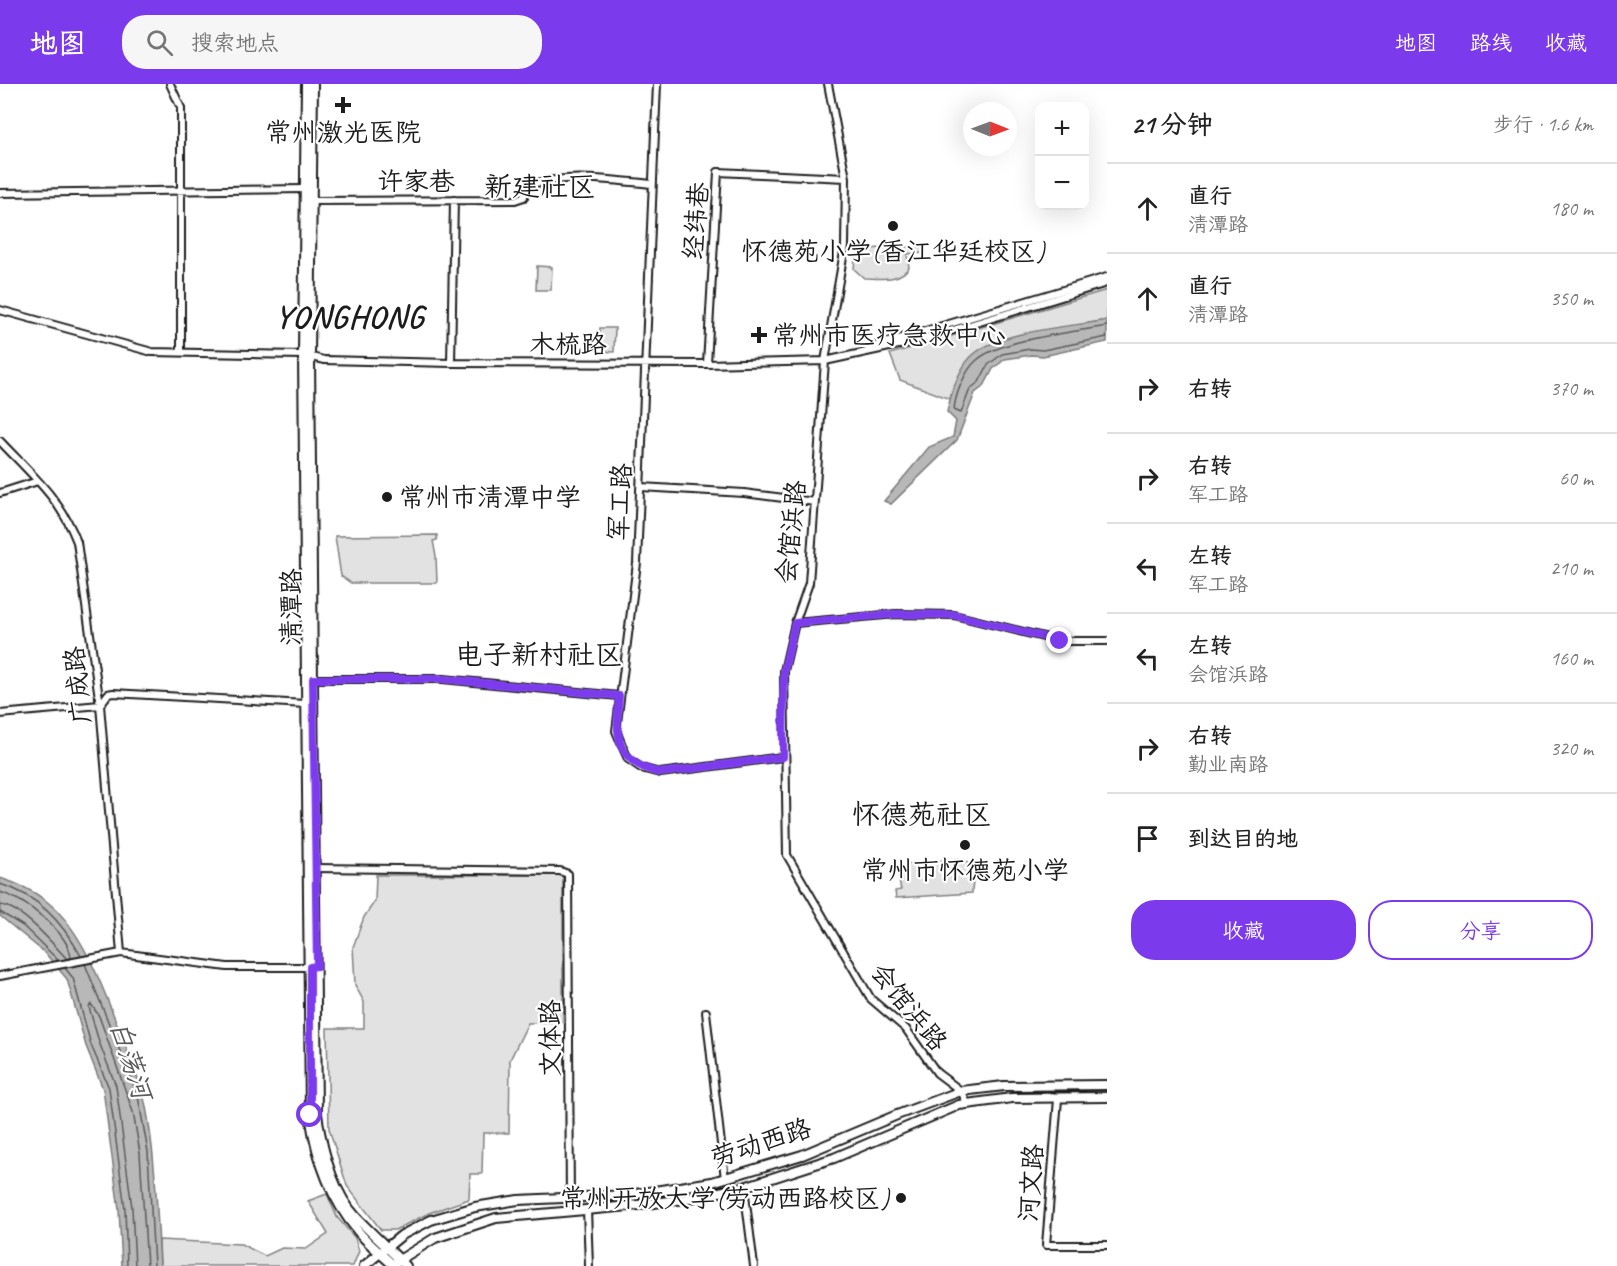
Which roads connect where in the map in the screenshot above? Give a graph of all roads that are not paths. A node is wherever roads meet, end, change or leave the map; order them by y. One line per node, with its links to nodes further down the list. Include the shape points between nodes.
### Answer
1 (170, 84): 9 (street, via 181,108)
2 (306, 84): 8 (main road, 清潭路)
3 (313, 84): 12 (main road, 清潭路)
4 (657, 84): 7 (street, 军工路)
5 (828, 84): 6 (street, 会馆浜路)
6 (846, 178): 18 (street, 会馆浜路, via 845,246); 21 (street, 经纬巷, via 718,171)
7 (652, 184): 11 (street, 许家巷, via 550,178 525,186 524,197 515,200); 20 (street, 军工路)
8 (304, 189): 9 (street); 17 (main road, 清潭路)
9 (181, 190): 10 (street); 16 (street)
10 (0, 193)
11 (454, 200): 12 (street, 许家巷); 19 (street)
12 (311, 201): 17 (main road, 清潭路)
13 (1107, 278): 18 (street, 木梳路)
14 (1107, 283): 18 (street, 木梳路, via 917,341)
15 (0, 310): 16 (street, 木梳路, via 134,348)
16 (181, 352): 17 (street, 木梳路)
17 (307, 356): 19 (street, 木梳路, via 324,360); 29 (main road, 清潭路); 31 (main road, 清潭路)
18 (825, 361): 21 (street, 木梳路); 26 (street, 会馆浜路)
19 (451, 363): 20 (street, 木梳路)
20 (647, 364): 21 (street, 木梳路); 24 (street, 军工路)
21 (707, 364)
22 (0, 441): 23 (street, 广成路)
23 (38, 482): 25 (street); 32 (street, 广成路, via 67,517 77,542)
24 (641, 487): 26 (street); 30 (street, 军工路, via 637,563)
25 (0, 493)
26 (815, 501): 27 (street, 会馆浜路, via 809,583)
27 (795, 623): 28 (street, via 896,614 954,615 1060,641); 34 (street, 会馆浜路, via 784,671)
28 (1107, 641)
29 (313, 679): 30 (street, via 443,679); 35 (main road, 清潭路)
30 (619, 696): 34 (street, 军工路, via 616,731 628,759 641,768 660,773)
31 (306, 704): 32 (street, via 112,693); 37 (main road, 清潭路)
32 (100, 705): 33 (street); 36 (street, 广成路)
33 (0, 714)
34 (783, 757): 41 (street, 会馆浜路, via 787,855 871,999 906,1029 936,1073)
35 (315, 868): 37 (main road, 清潭路); 47 (street, 文体路, via 568,874)
36 (121, 953): 37 (street, via 227,967); 38 (street)
37 (314, 966): 50 (main road, 清潭路, via 321,1140 337,1187 355,1216); 51 (main road, 清潭路, via 310,1115 314,1141 325,1175 346,1217)
38 (0, 976)
39 (706, 1012): 45 (street)
40 (1107, 1084): 41 (main road, 劳动西路)
41 (961, 1091): 44 (street, 会馆浜路); 45 (main road, 劳动西路, via 802,1155)
42 (1107, 1097): 43 (main road, 劳动西路)
43 (1058, 1099): 44 (main road, 劳动西路, via 1012,1098); 49 (street, 河文路, via 1046,1245)
44 (967, 1103): 46 (main road, 劳动西路, via 834,1158)
45 (725, 1179): 47 (main road, 劳动西路)
46 (744, 1187): 48 (main road, 劳动西路, via 685,1199); 56 (street)
47 (570, 1201): 50 (main road, 劳动西路, via 496,1202 475,1207 431,1220 402,1234)
48 (586, 1209): 52 (main road, 劳动西路, via 479,1222 435,1238); 55 (street)
49 (1107, 1245)
50 (389, 1248): 51 (main road, 劳动西路); 52 (main road, 清潭路)
51 (380, 1252): 52 (main road, 清潭路); 53 (main road, 劳动西路)
52 (395, 1264): 54 (main road)
53 (364, 1266)
54 (406, 1266)
55 (589, 1266)
56 (754, 1266)

